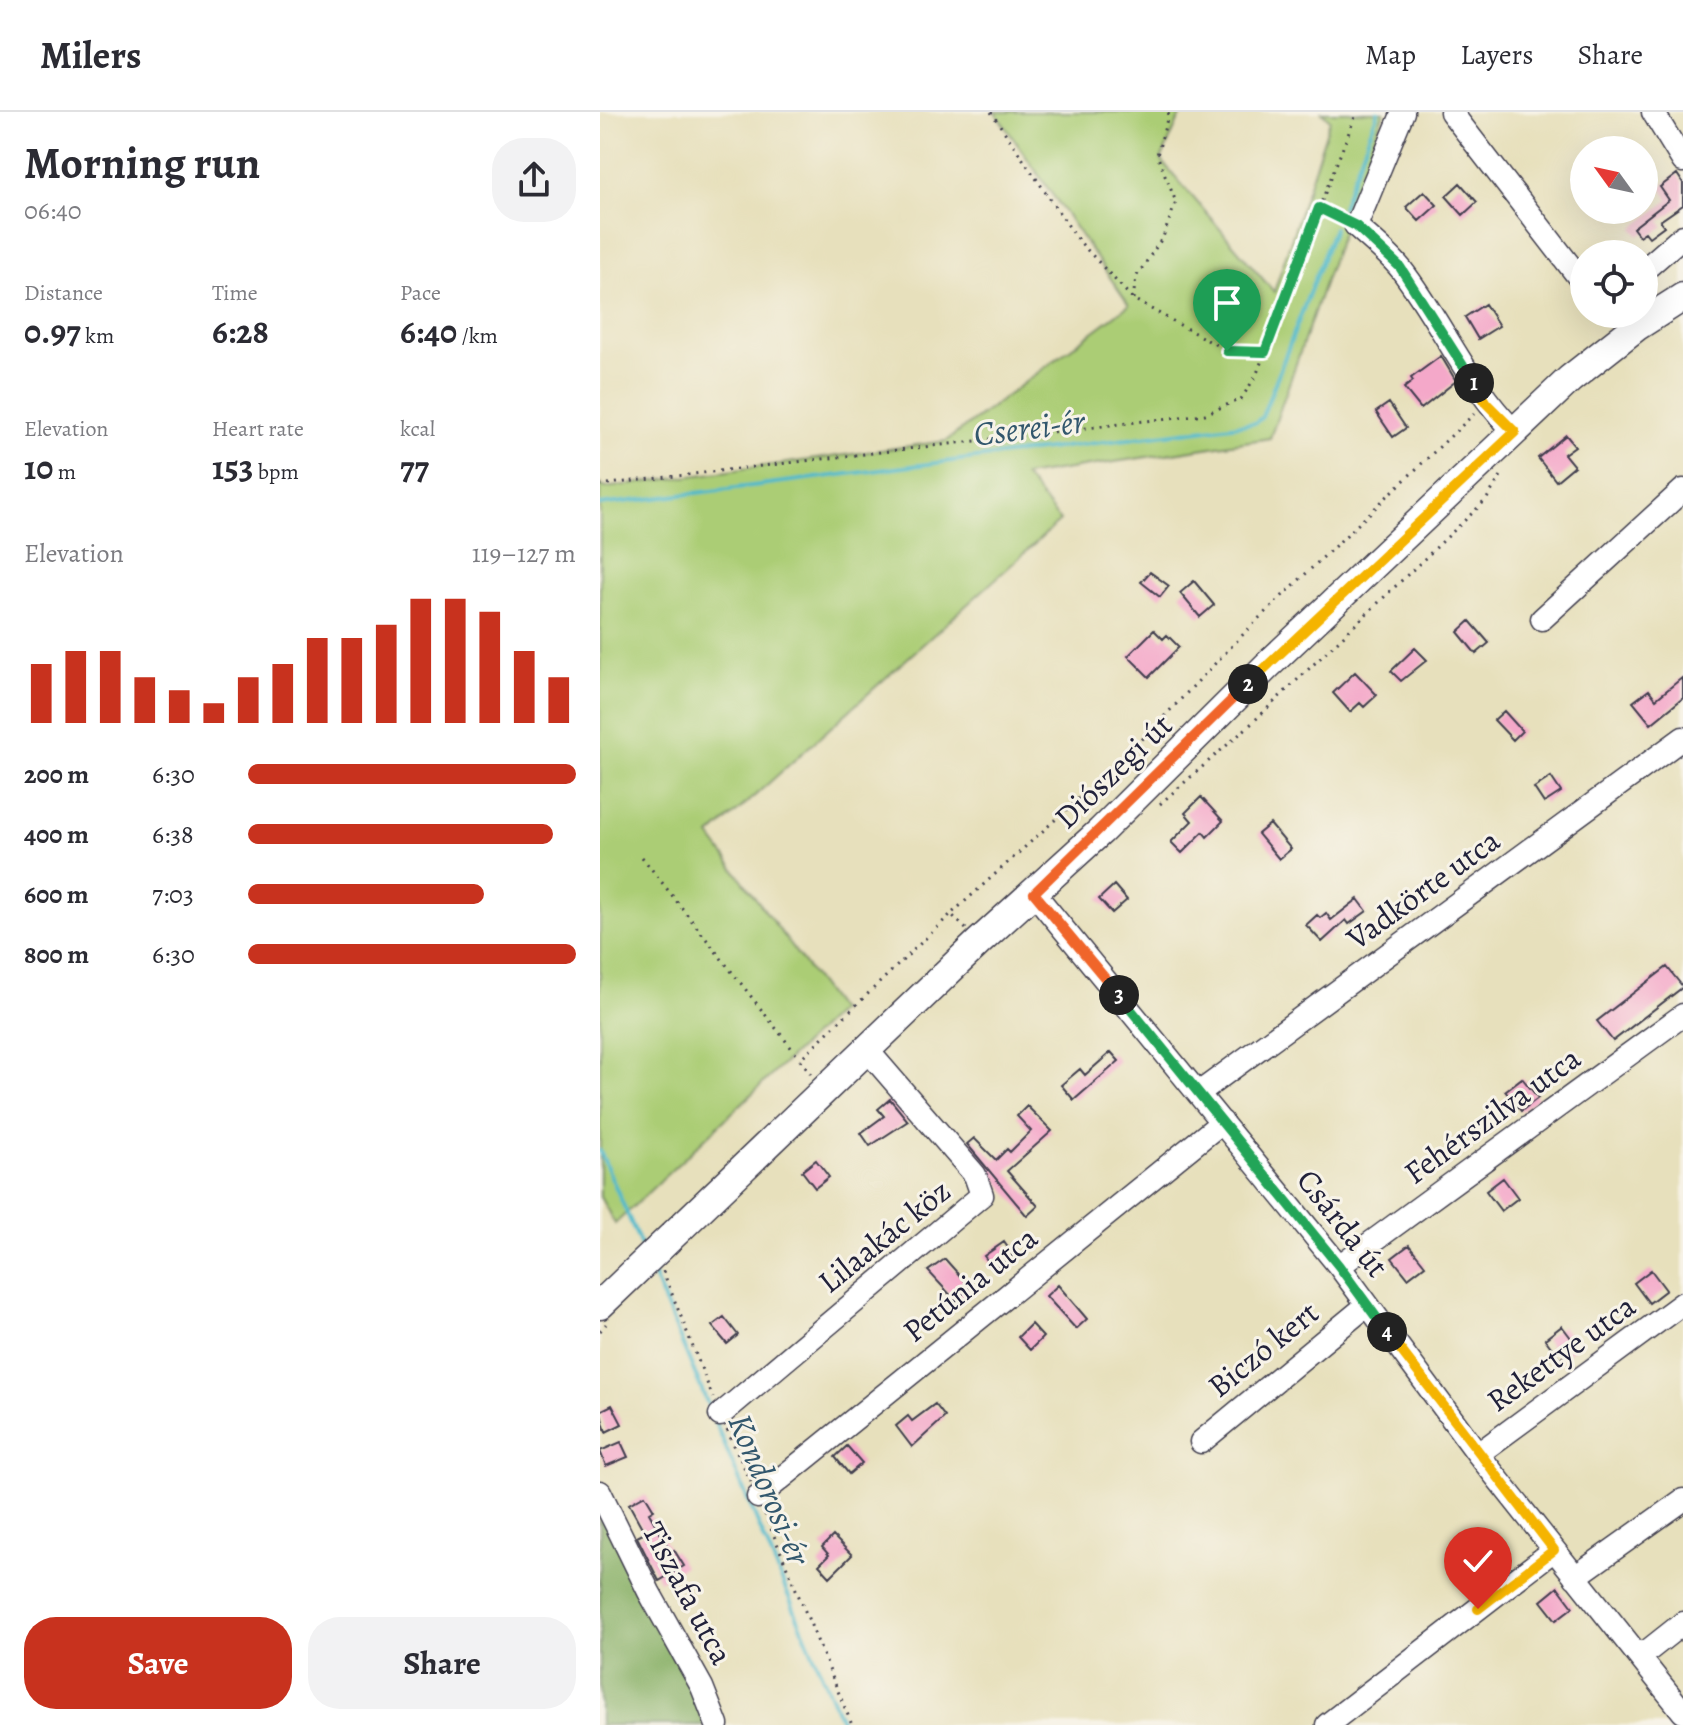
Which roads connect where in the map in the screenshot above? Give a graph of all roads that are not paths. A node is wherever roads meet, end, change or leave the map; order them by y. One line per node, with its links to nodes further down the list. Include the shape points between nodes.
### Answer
1 (1403, 112): 9 (street, via 1356,226 1400,267 1486,403)
2 (1451, 112): 7 (street)
3 (1653, 112): 4 (street)
4 (1683, 161)
5 (1683, 236): 6 (street)
6 (1658, 258)
7 (1570, 266)
8 (1683, 297): 9 (main road, Diószegi út, via 1599,354)
9 (1515, 432): 13 (main road, Diószegi út)
10 (1683, 490): 11 (street)
11 (1542, 619)
12 (1683, 738): 16 (street, Vadkörte utca)
13 (1034, 893): 15 (main road, Diószegi út); 16 (street, Csárda út)
14 (1683, 1015): 18 (street, Fehérszilva utca)
15 (868, 1051): 20 (main road, Diószegi út); 22 (street, Lilaakác köz, via 975,1175 982,1195)
16 (1200, 1092): 17 (street, Csárda út)
17 (1222, 1122): 18 (street, Csárda út); 26 (street, Petúnia utca)
18 (1339, 1266): 21 (street, Csárda út)
19 (1683, 1303): 24 (street, Rekettye utca)
20 (600, 1305)
21 (1366, 1306): 23 (street, Biczó kert); 24 (street, Csárda út)
22 (720, 1415)
23 (1201, 1442)
24 (1478, 1454): 28 (street, Csárda út)
25 (600, 1492): 33 (street, Tiszafa utca)
26 (758, 1497)
27 (1683, 1500): 29 (street)
28 (1554, 1550): 29 (street, Csárda út); 34 (street)
29 (1575, 1577): 31 (street, Csárda út)
30 (1683, 1623): 31 (street)
31 (1640, 1657): 32 (street, Csárda út)
32 (1683, 1712)
33 (717, 1725)
34 (1327, 1725)

